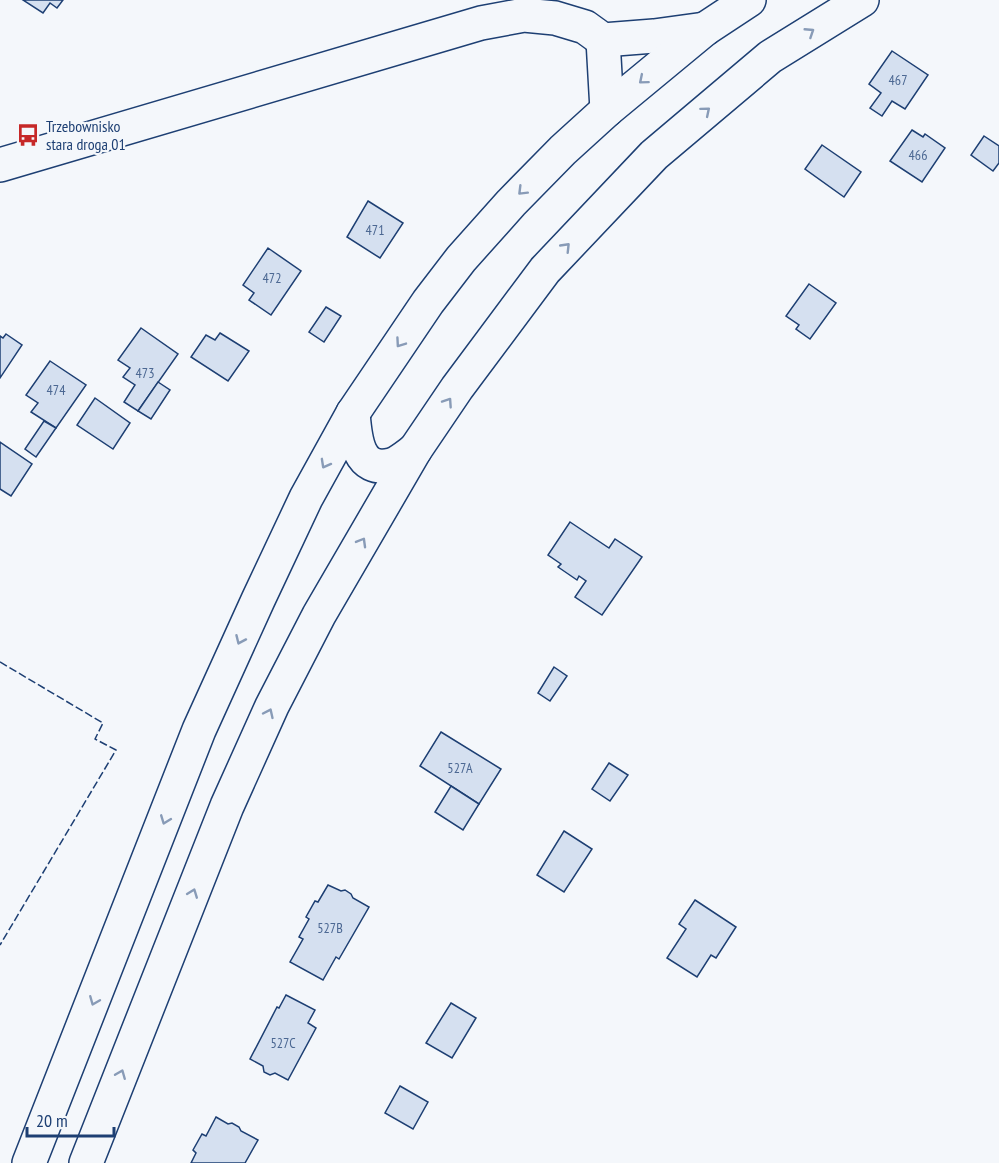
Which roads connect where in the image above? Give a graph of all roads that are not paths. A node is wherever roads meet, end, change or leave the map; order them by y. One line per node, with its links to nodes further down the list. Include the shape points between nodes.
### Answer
1 (749, 0): 3 (main road)
2 (862, 0): 8 (main road, one-way to 2, via 544,270 654,155 770,57)
3 (705, 29): 4 (main road); 5 (main road, one-way to 5)
4 (603, 39): 5 (main road); 6 (main road, via 585,27 542,16 524,15 481,23)
5 (607, 110): 7 (main road, one-way to 7, via 511,203 461,259)
6 (0, 165)
7 (353, 413): 8 (main road, via 361,456 375,466 392,465); 9 (main road, one-way to 9, via 302,509 199,730)
8 (415, 450): 10 (main road, one-way to 8, via 227,806 272,706 319,615)
9 (29, 1163)
10 (86, 1163)

